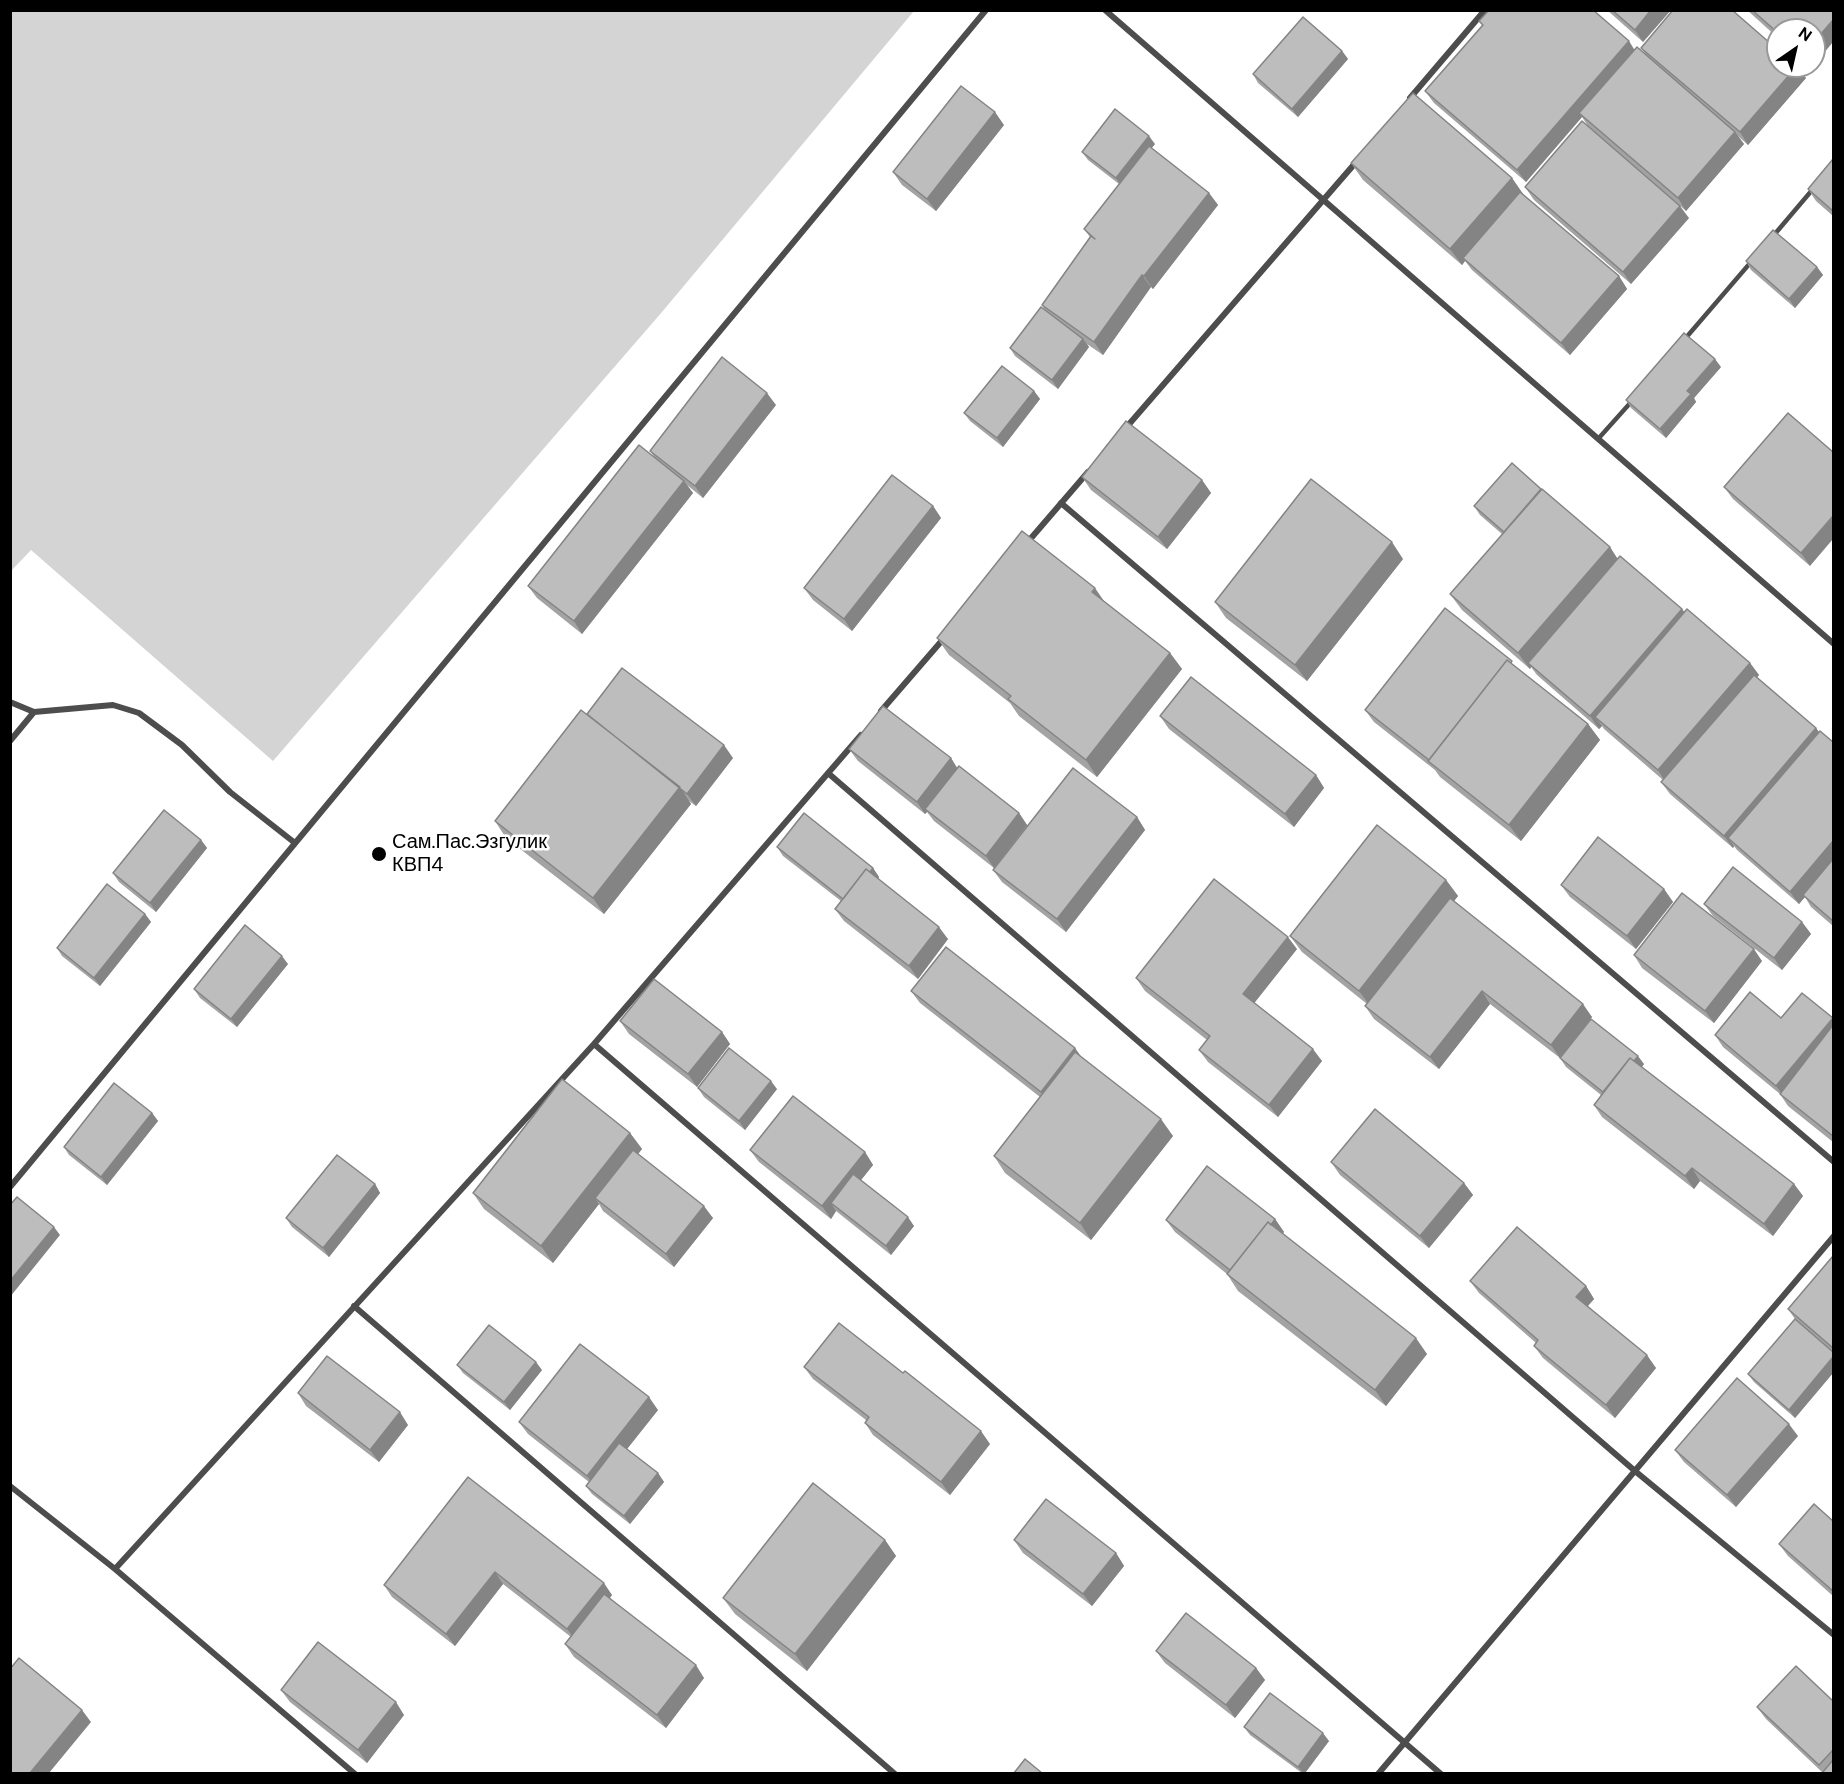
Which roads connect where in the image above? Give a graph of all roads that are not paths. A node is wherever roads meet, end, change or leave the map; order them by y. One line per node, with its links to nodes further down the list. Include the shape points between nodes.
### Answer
1 (986, 10): 25 (street)
2 (1105, 10): 7 (street)
3 (1485, 10): 4 (street)
4 (1408, 101)
5 (1362, 155): 7 (street)
6 (1818, 183): 8 (lane)
7 (1323, 200): 12 (street); 13 (street)
8 (1773, 236)
9 (1758, 254): 10 (lane)
10 (1682, 342)
11 (1636, 395): 12 (lane)
12 (1598, 440): 18 (street)
13 (1115, 441)
14 (1092, 468): 15 (street)
15 (1061, 503): 16 (street); 27 (street)
16 (1022, 548)
17 (952, 629): 21 (street)
18 (1833, 644)
19 (10, 702): 20 (street)
20 (34, 712): 23 (street); 25 (street, via 113,705 139,713)
21 (875, 719)
22 (867, 728): 24 (street)
23 (10, 741)
24 (828, 773): 26 (street); 31 (street)
25 (295, 843): 28 (street)
26 (594, 1044): 30 (street); 35 (street)
27 (1833, 1162)
28 (10, 1187)
29 (1833, 1236): 31 (street)
30 (354, 1306): 33 (street); 37 (street)
31 (1635, 1471): 34 (street); 35 (street)
32 (10, 1486): 33 (street)
33 (116, 1569): 36 (street)
34 (1833, 1635)
35 (1405, 1742): 38 (street); 39 (street)
36 (355, 1773)
37 (895, 1773)
38 (1378, 1773)
39 (1441, 1773)

